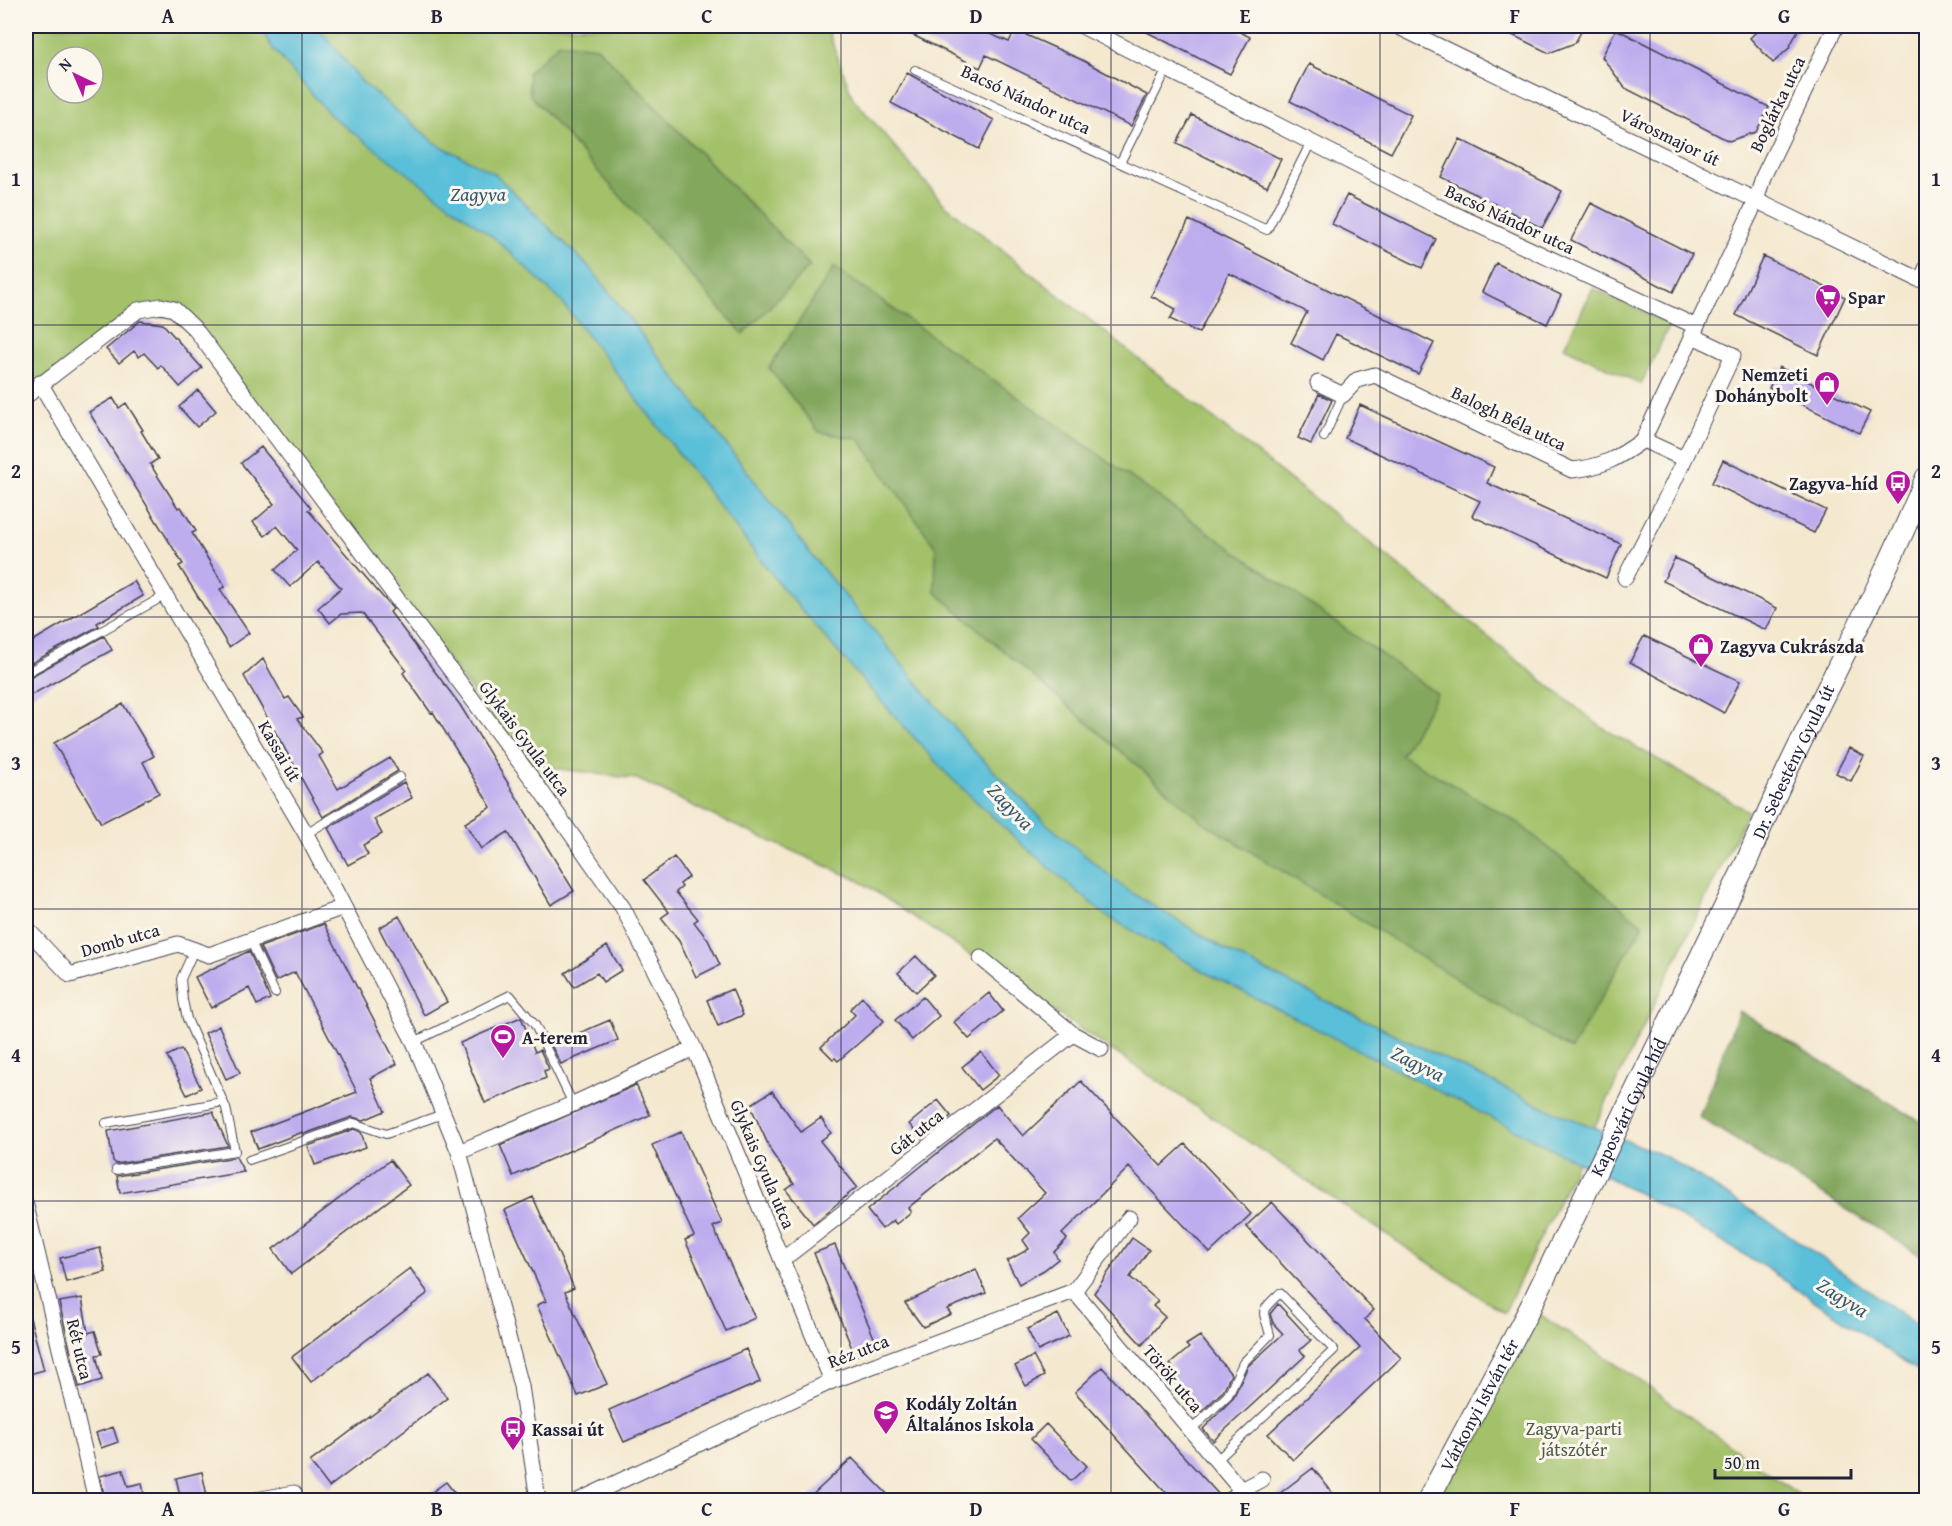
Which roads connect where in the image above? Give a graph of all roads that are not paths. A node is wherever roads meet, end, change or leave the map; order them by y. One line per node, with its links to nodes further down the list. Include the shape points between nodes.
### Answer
1 (1082, 26): 4 (street, Bacsó Nándor utca)
2 (1397, 26): 8 (street, Városmajor út)
3 (1836, 26): 8 (street, Boglárka utca, via 1763,177)
4 (1167, 69): 6 (street, Bacsó Nándor utca); 7 (lane)
5 (915, 70): 7 (lane, Bacsó Nándor utca)
6 (1311, 142): 7 (lane, Bacsó Nándor utca, via 1268,230); 11 (street, Bacsó Nándor utca)
7 (1120, 163)
8 (1756, 201): 10 (street, Városmajor út); 11 (street)
9 (1926, 260): 10 (lane)
10 (1924, 282)
11 (1693, 331): 17 (street); 18 (street, Bacsó Nándor utca, via 1732,355)
12 (40, 383): 15 (street, Glykais Gyula utca); 21 (street, Kassai út); 34 (street, Glykais Gyula utca, via 138,310 161,306 174,309 195,329 617,898)
13 (1318, 383): 14 (street)
14 (1343, 395): 16 (lane); 17 (street, Balogh Béla utca, via 1357,380 1375,375 1572,470 1597,467)
15 (26, 396)
16 (1324, 437)
17 (1643, 440): 18 (street)
18 (1684, 459): 20 (street)
19 (1926, 478): 26 (street, Dr. Sebestény Gyula út, via 1877,590)
20 (1626, 578)
21 (167, 594): 22 (lane); 24 (street, Kassai út)
22 (26, 673)
23 (400, 777): 24 (lane)
24 (306, 834): 25 (street, Kassai út)
25 (344, 907): 28 (street, Domb utca); 33 (street, Kassai út)
26 (1721, 915): 47 (street, Kaposvári Gyula híd)
27 (26, 928): 29 (street, Domb utca, via 70,975 178,944)
28 (250, 939): 29 (street, Domb utca, via 209,955); 31 (lane)
29 (194, 950): 36 (lane, via 181,979 183,1000)
30 (981, 958): 32 (street)
31 (275, 993)
32 (1072, 1034): 35 (street); 45 (street, Gát utca)
33 (414, 1042): 37 (lane, via 510,995 535,1024); 38 (street, Kassai út)
34 (694, 1048): 37 (street); 45 (street, Glykais Gyula utca)
35 (1101, 1049)
36 (223, 1102): 39 (lane); 42 (lane, via 235,1151)
37 (573, 1104): 40 (street)
38 (443, 1114): 40 (street, Kassai út); 41 (lane, via 386,1134 354,1123)
39 (106, 1124)
40 (459, 1152): 56 (street, Kassai út, via 522,1386)
41 (249, 1160)
42 (116, 1170)
43 (26, 1206): 54 (street, Rét utca)
44 (1129, 1218): 46 (street)
45 (782, 1260): 48 (street, Glykais Gyula utca)
46 (1074, 1291): 48 (street, Réz utca); 49 (street, Török utca)
47 (1532, 1304): 58 (street, Várkonyi István tér)
48 (832, 1381): 57 (street, Réz utca)
49 (1191, 1430): 50 (street, Török utca); 50 (lane, via 1228,1395 1243,1363 1270,1335 1264,1308 1280,1293 1334,1350)
50 (1216, 1461): 53 (street, Török utca)
51 (1262, 1479): 53 (street, Török utca)
52 (294, 1493): 55 (street)
53 (1236, 1495)
54 (96, 1500)
55 (256, 1500)
56 (538, 1500)
57 (580, 1500)
58 (1428, 1500)

